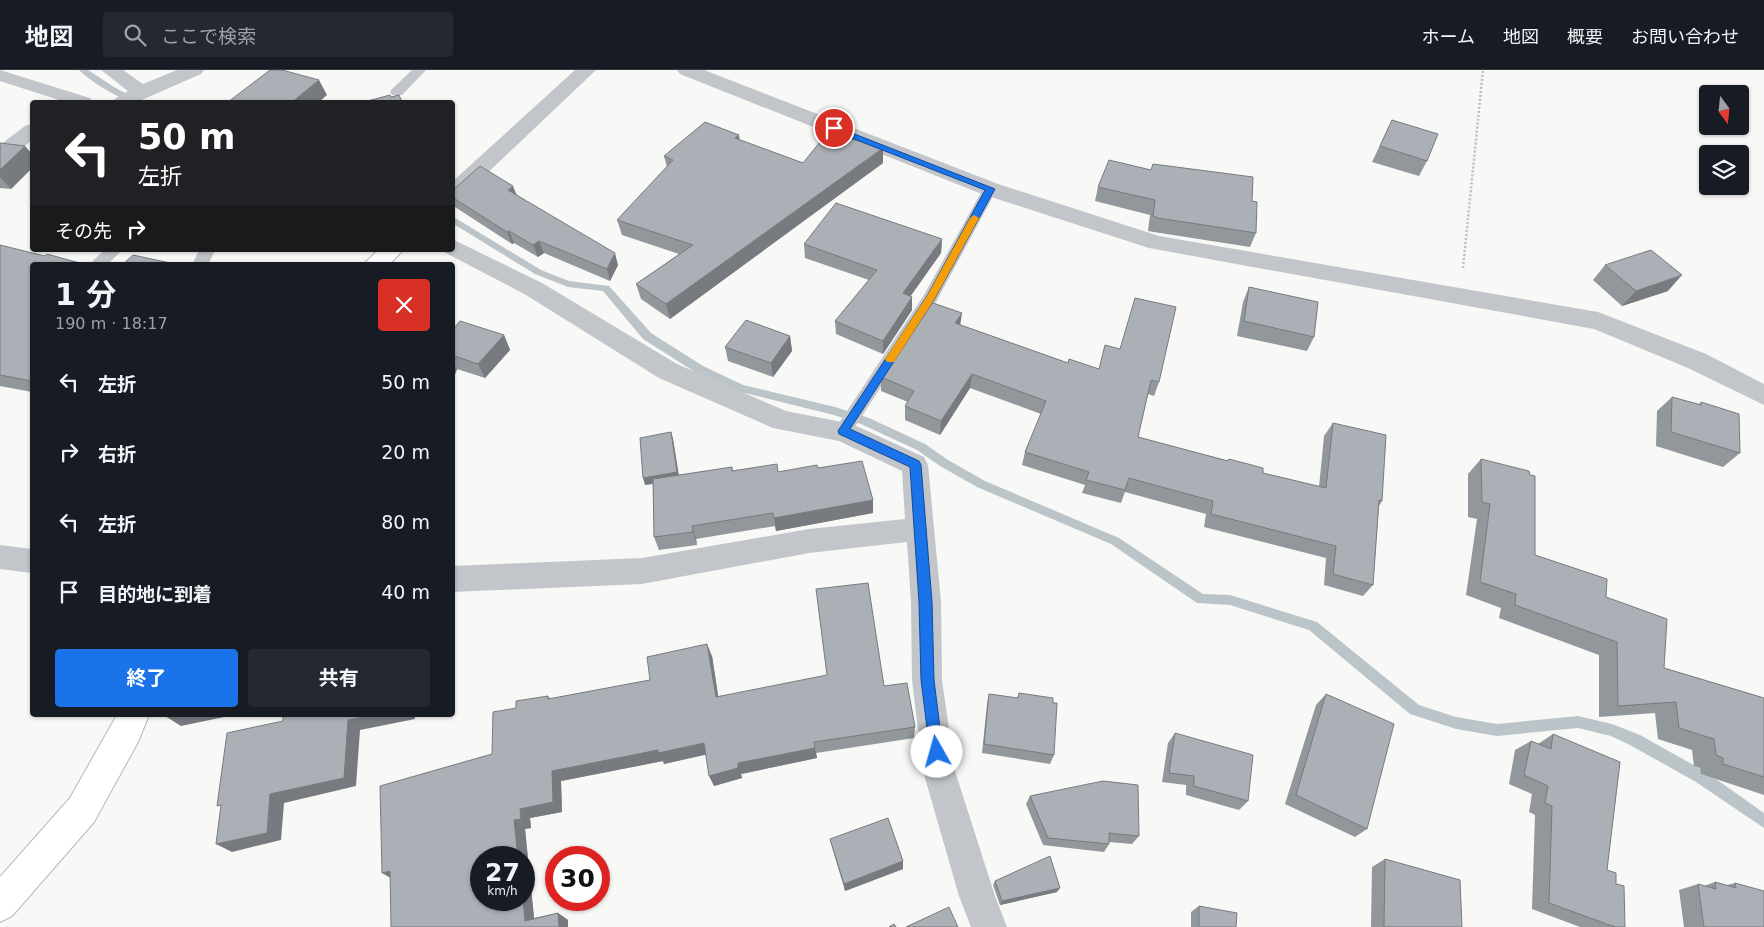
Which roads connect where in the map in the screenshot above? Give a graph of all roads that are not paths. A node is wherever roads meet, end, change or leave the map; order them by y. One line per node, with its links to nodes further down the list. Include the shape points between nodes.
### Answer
1 (111, 70): 7 (street)
2 (194, 70): 7 (street)
3 (419, 70): 8 (lane)
4 (586, 70): 14 (street)
5 (687, 70): 13 (street)
6 (0, 75): 9 (street)
7 (141, 92): 10 (street)
8 (398, 92)
9 (69, 100)
10 (127, 100)
11 (30, 132): 12 (street)
12 (0, 156)
13 (990, 189): 20 (street, via 1157,243 1598,321 1697,361); 21 (lane, via 930,298)
14 (455, 191)
15 (455, 249): 21 (street, via 534,289 668,372 782,420)
16 (112, 252): 18 (lane)
17 (390, 252): 19 (street)
18 (100, 262)
19 (378, 262)
20 (1764, 395)
21 (843, 431): 22 (street, via 915,465)
22 (919, 530): 25 (street, via 809,541 642,571); 28 (street, via 926,602 927,680 939,771)
23 (0, 556): 24 (street)
24 (30, 561)
25 (455, 579)
26 (132, 717): 27 (street, via 82,810)
27 (0, 904)
28 (989, 927)

